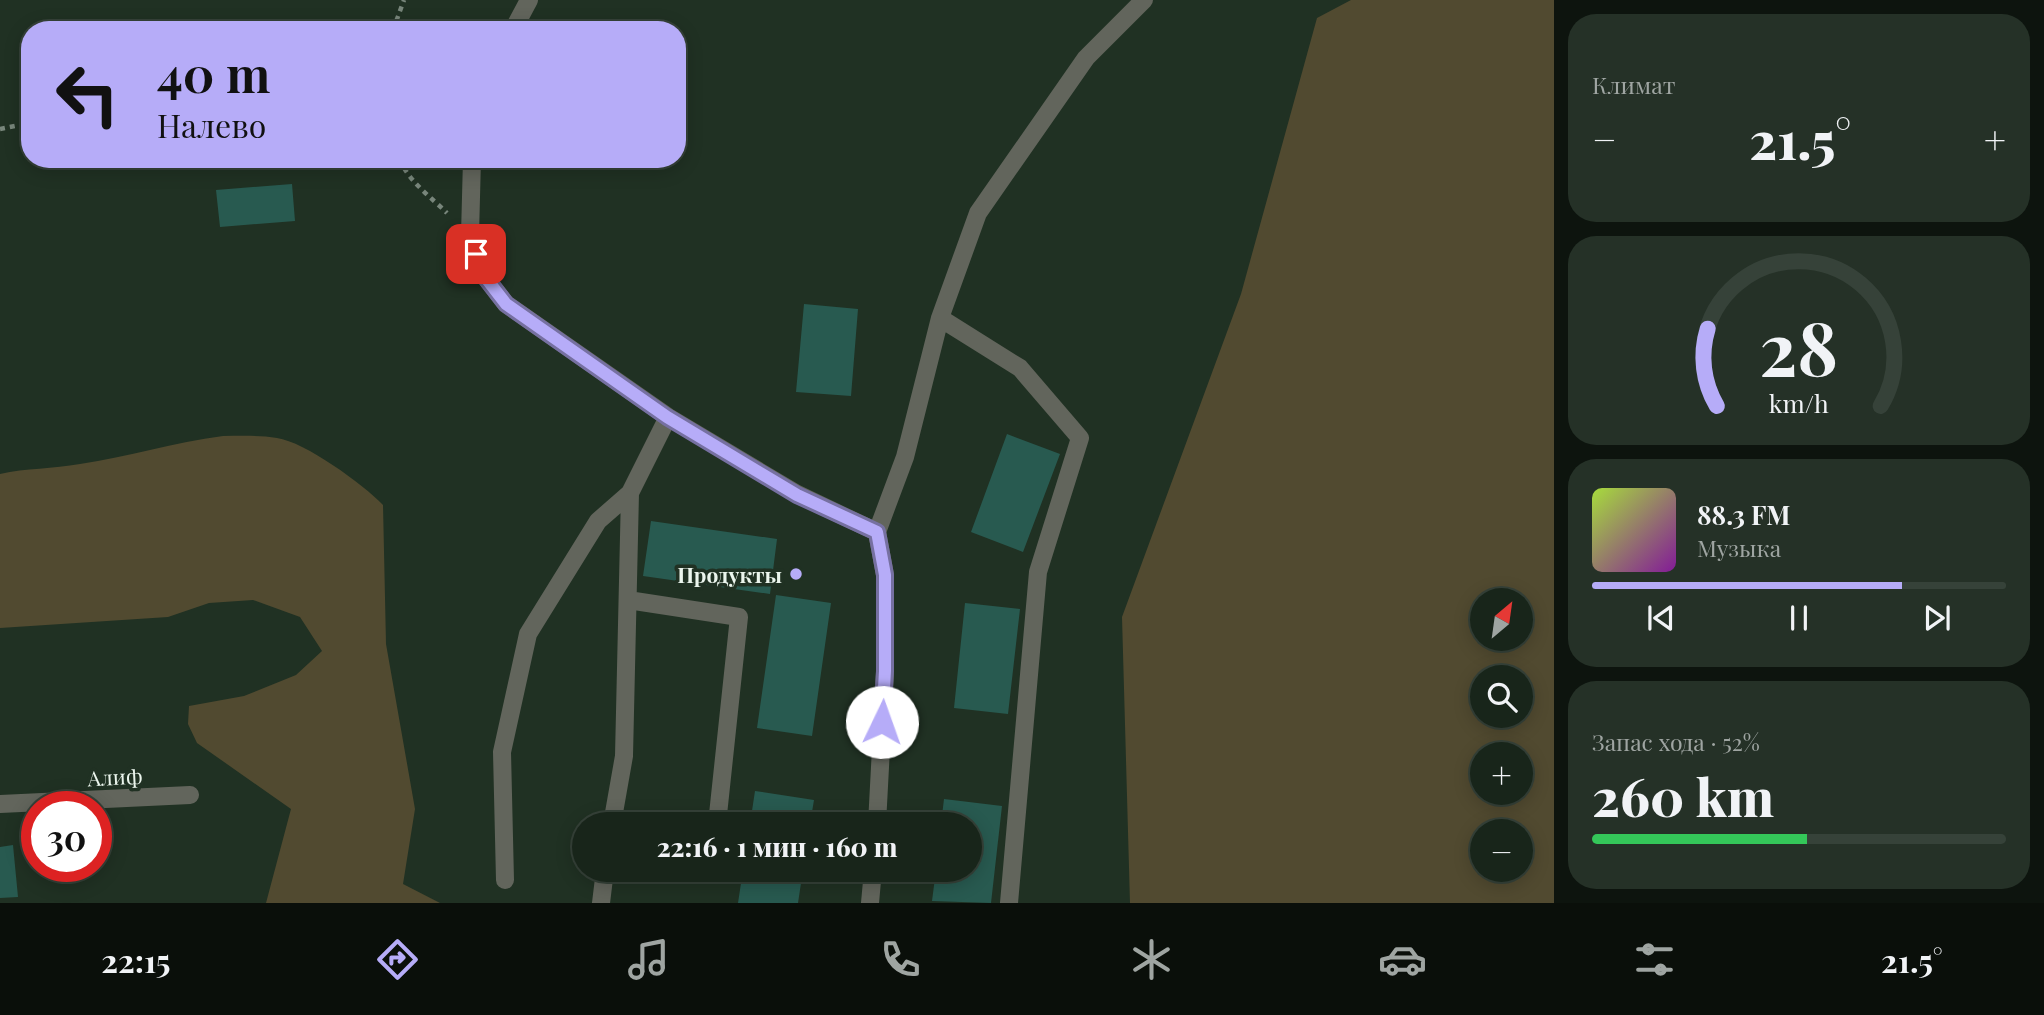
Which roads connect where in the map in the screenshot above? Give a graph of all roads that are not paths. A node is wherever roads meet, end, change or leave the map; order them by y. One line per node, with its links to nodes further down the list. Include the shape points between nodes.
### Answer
1 (529, 0): 3 (street)
2 (1144, 0): 5 (street, via 1086,58 978,213)
3 (518, 21)
4 (472, 168): 6 (street, via 470,235 482,273 506,304)
5 (940, 318): 8 (street, via 905,457); 20 (street, via 1020,368 1080,438 1038,572)
6 (667, 417): 7 (street); 8 (street, via 797,495)
7 (630, 493): 9 (street); 15 (street, via 598,521 528,634 502,752)
8 (877, 532): 14 (street, via 885,575)
9 (628, 600): 12 (street, via 624,756); 13 (street, via 739,617)
10 (190, 795): 11 (street, Алиф)
11 (0, 804)
12 (614, 812)
13 (719, 812)
14 (878, 812)
15 (505, 880)
16 (604, 882): 18 (street)
17 (872, 882): 19 (street)
18 (601, 903)
19 (870, 903)
20 (1009, 903)

